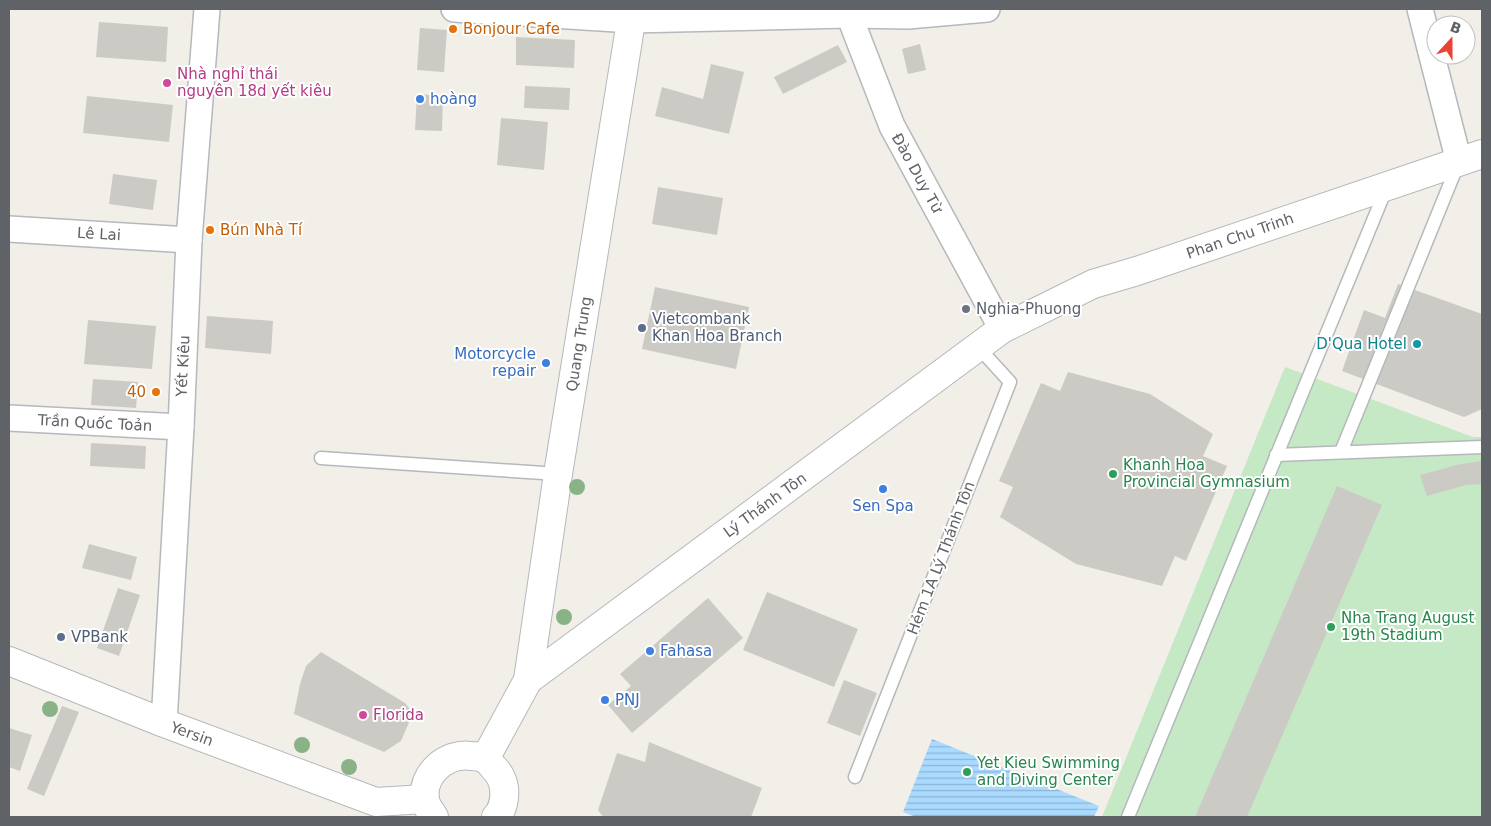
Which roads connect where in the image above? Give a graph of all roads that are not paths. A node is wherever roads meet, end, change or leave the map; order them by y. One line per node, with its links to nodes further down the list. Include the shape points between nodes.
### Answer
1 (207, 9): 10 (street, Yết Kiêu)
2 (454, 9): 6 (street)
3 (987, 9): 5 (street, via 908,16)
4 (1420, 9): 7 (street)
5 (849, 12): 6 (street); 11 (street, Đào Duy Từ, via 892,126)
6 (632, 14): 19 (street, Quang Trung)
7 (1470, 158): 8 (street, Phan Chu Trinh); 16 (lane)
8 (1388, 186): 11 (street, Phan Chu Trinh, via 1093,284); 17 (lane)
9 (9, 229): 10 (street, Lê Lai)
10 (189, 240): 14 (street, Yết Kiêu)
11 (1002, 330): 12 (street, Lý Thánh Tôn)
12 (979, 348): 21 (street, Lý Thánh Tôn); 24 (lane, Hẻm 1A Lý Thánh Tôn, via 1010,382)
13 (9, 418): 14 (street, Trần Quốc Toản)
14 (181, 427): 22 (street, Yết Kiêu)
15 (1482, 447): 16 (lane)
16 (1341, 452): 17 (lane)
17 (1276, 455): 28 (lane)
18 (321, 458): 19 (lane)
19 (558, 474): 21 (street, Quang Trung)
20 (9, 661): 22 (street, Yersin)
21 (528, 680): 23 (street)
22 (164, 723): 26 (street, Yersin)
23 (485, 759): 25 (street, via 463,755 438,765 429,780); 27 (street, via 498,773 504,786 504,799)
24 (854, 777)
25 (430, 808): 26 (street)
26 (367, 810)
27 (496, 817)
28 (1128, 817)

